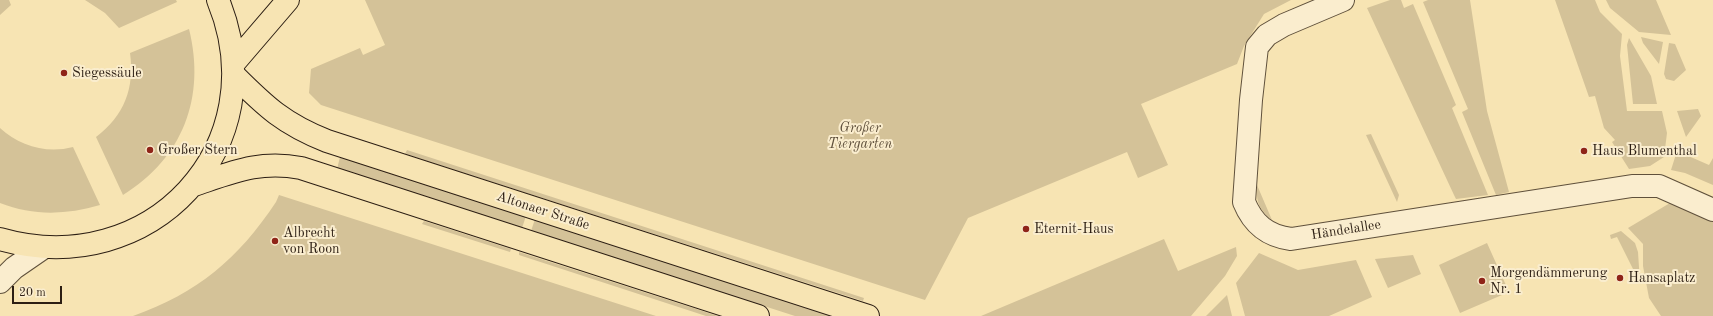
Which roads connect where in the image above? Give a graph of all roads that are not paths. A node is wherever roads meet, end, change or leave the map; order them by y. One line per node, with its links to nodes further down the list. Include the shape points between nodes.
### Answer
1 (218, 0): 4 (main road, via 230,34)
2 (288, 0): 4 (main road)
3 (1344, 0): 6 (street, Händelallee, via 1284,25 1267,35 1257,47 1244,202 1248,214 1267,232 1279,238 1291,239 1632,186 1659,186)
4 (234, 69): 5 (main road, via 226,124 210,161); 11 (main road, Altonaer Straße, via 267,108 286,122 327,141)
5 (194, 185): 8 (main road, via 169,209 131,232 88,246); 10 (main road, via 243,169 267,164 284,164)
6 (1713, 210)
7 (0, 239): 8 (main road)
8 (43, 248): 9 (street, via 14,268)
9 (0, 282)
10 (758, 316)
11 (868, 316)

